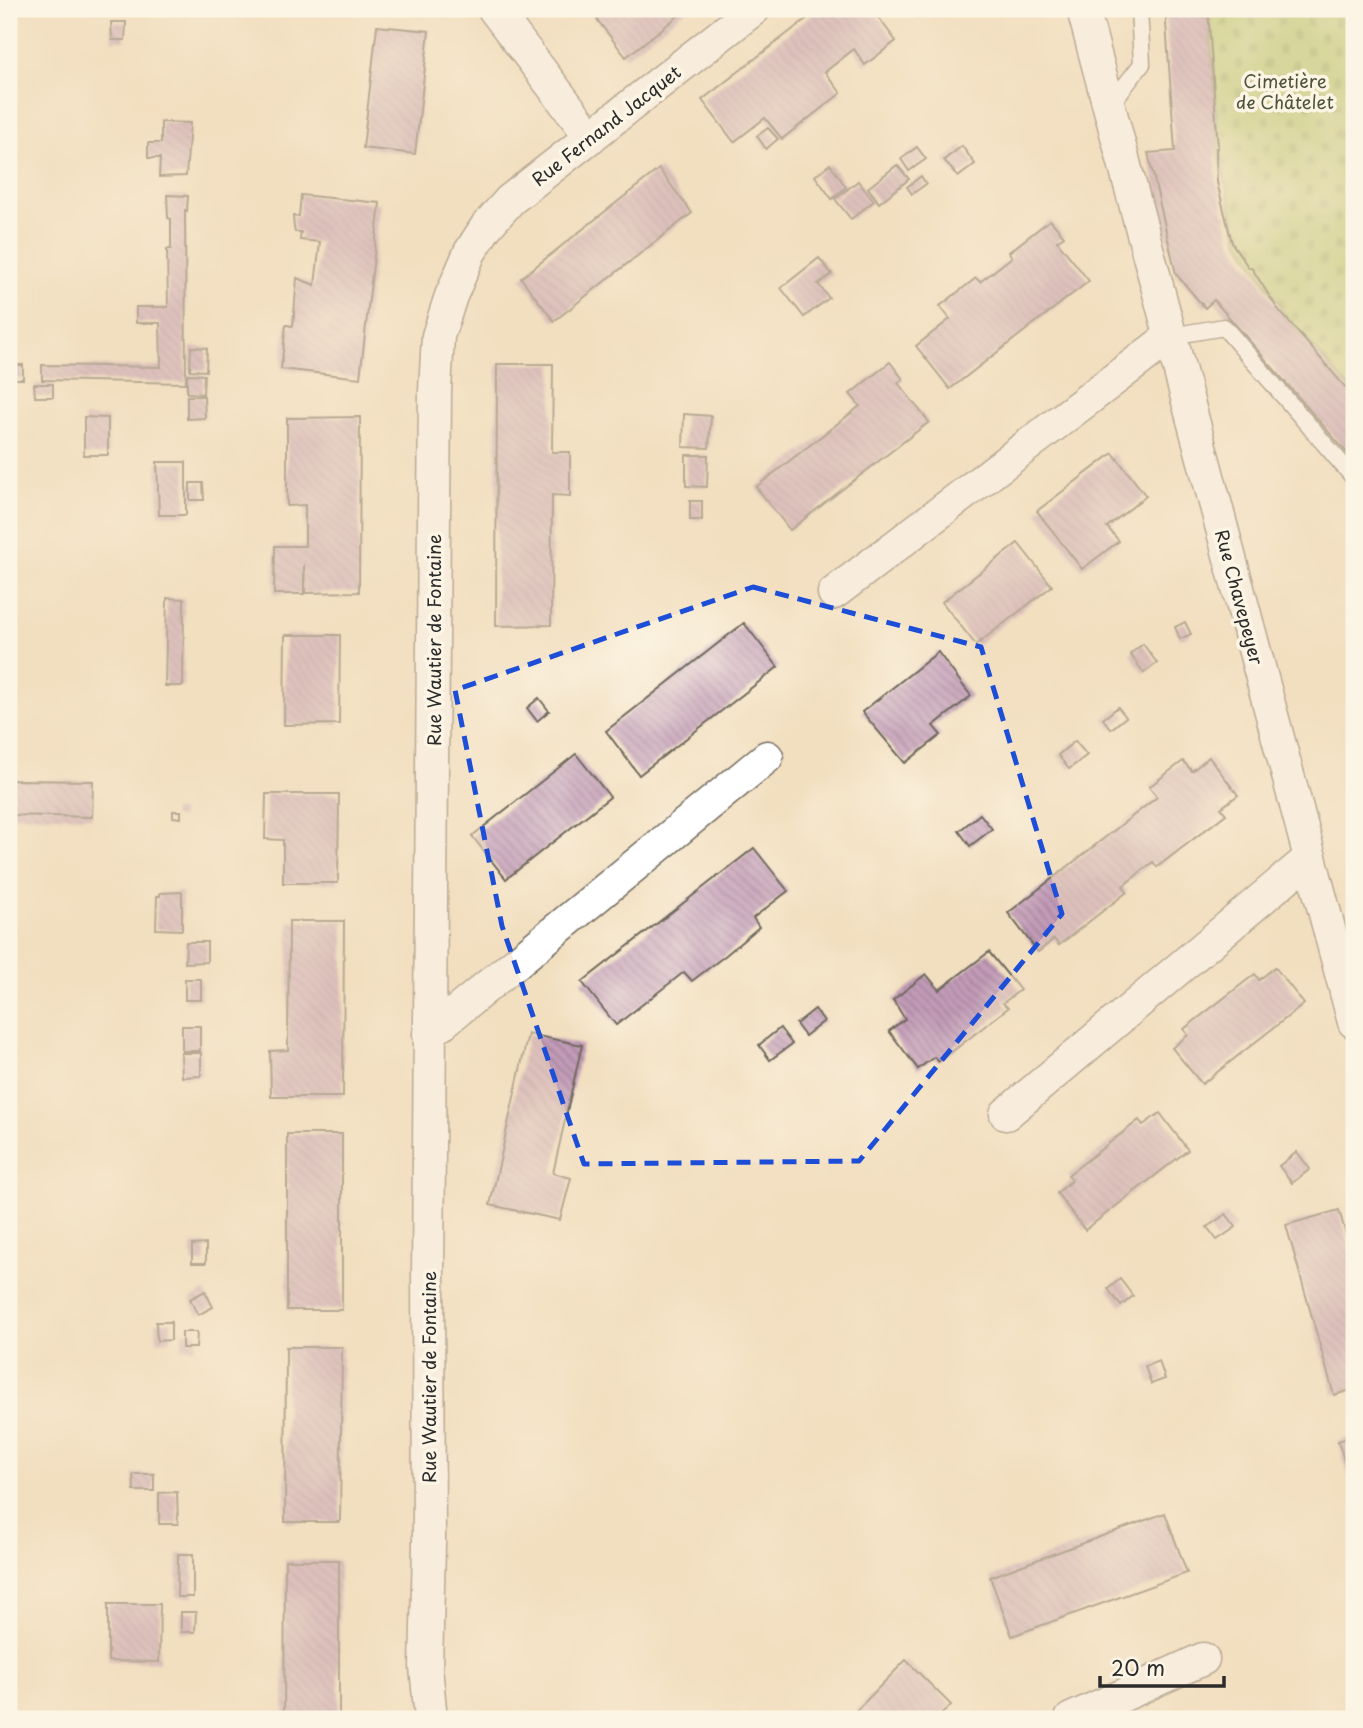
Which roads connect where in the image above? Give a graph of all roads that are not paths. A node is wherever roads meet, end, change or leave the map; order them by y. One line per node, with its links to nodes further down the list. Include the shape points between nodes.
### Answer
1 (494, 9): 6 (street)
2 (754, 9): 6 (street, Rue Fernand Jacquet)
3 (1083, 9): 5 (street, Rue Chavepeyer)
4 (1139, 9): 5 (lane, via 1142,64)
5 (1109, 106): 8 (street, Rue Chavepeyer)
6 (591, 137): 7 (street, Rue Fernand Jacquet, via 510,200)
7 (470, 252): 15 (street, Rue Wautier de Fontaine, via 438,336 435,391)
8 (1171, 336): 9 (lane, via 1224,327); 10 (street); 12 (street, Rue Chavepeyer)
9 (1354, 478)
10 (834, 593)
11 (767, 757): 15 (street)
12 (1310, 858): 13 (street, Rue Chavepeyer); 16 (street)
13 (1347, 969): 14 (street, Rue Chavepeyer)
14 (1354, 1022)
15 (429, 1034): 18 (street, Rue Wautier de Fontaine, via 426,1667)
16 (1006, 1114)
17 (1203, 1659): 19 (street)
18 (431, 1719)
19 (1071, 1719)

